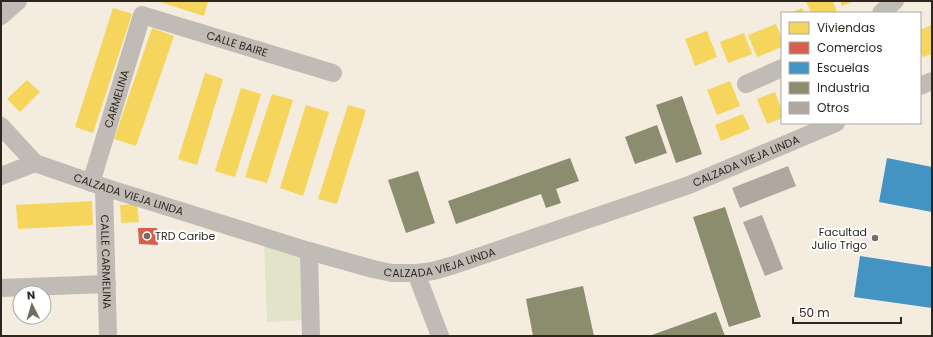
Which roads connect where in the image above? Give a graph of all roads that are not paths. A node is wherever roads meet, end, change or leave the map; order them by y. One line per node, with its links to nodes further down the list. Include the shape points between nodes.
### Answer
1 (18, 1): 5 (street)
2 (895, 1): 3 (street)
3 (882, 12)
4 (142, 15): 7 (street, CALLE BAIRE); 15 (street, CARMELINA)
5 (1, 16)
6 (781, 68): 9 (street)
7 (333, 74)
8 (932, 81): 10 (street)
9 (746, 84)
10 (921, 86)
11 (834, 124): 17 (street, CALZADA VIEJA LINDA, via 689,185 454,265)
12 (1, 126): 13 (street)
13 (35, 163): 14 (street); 15 (street, CALZADA VIEJA LINDA)
14 (1, 176)
15 (98, 185): 16 (street, CALZADA VIEJA LINDA); 18 (street, CALLE CARMELINA)
16 (309, 251): 17 (street, CALZADA VIEJA LINDA, via 373,269); 21 (street)
17 (416, 273): 22 (street)
18 (107, 284): 19 (street); 20 (street, CALLE CARMELINA)
19 (1, 288)
20 (108, 336)
21 (311, 336)
22 (440, 336)

